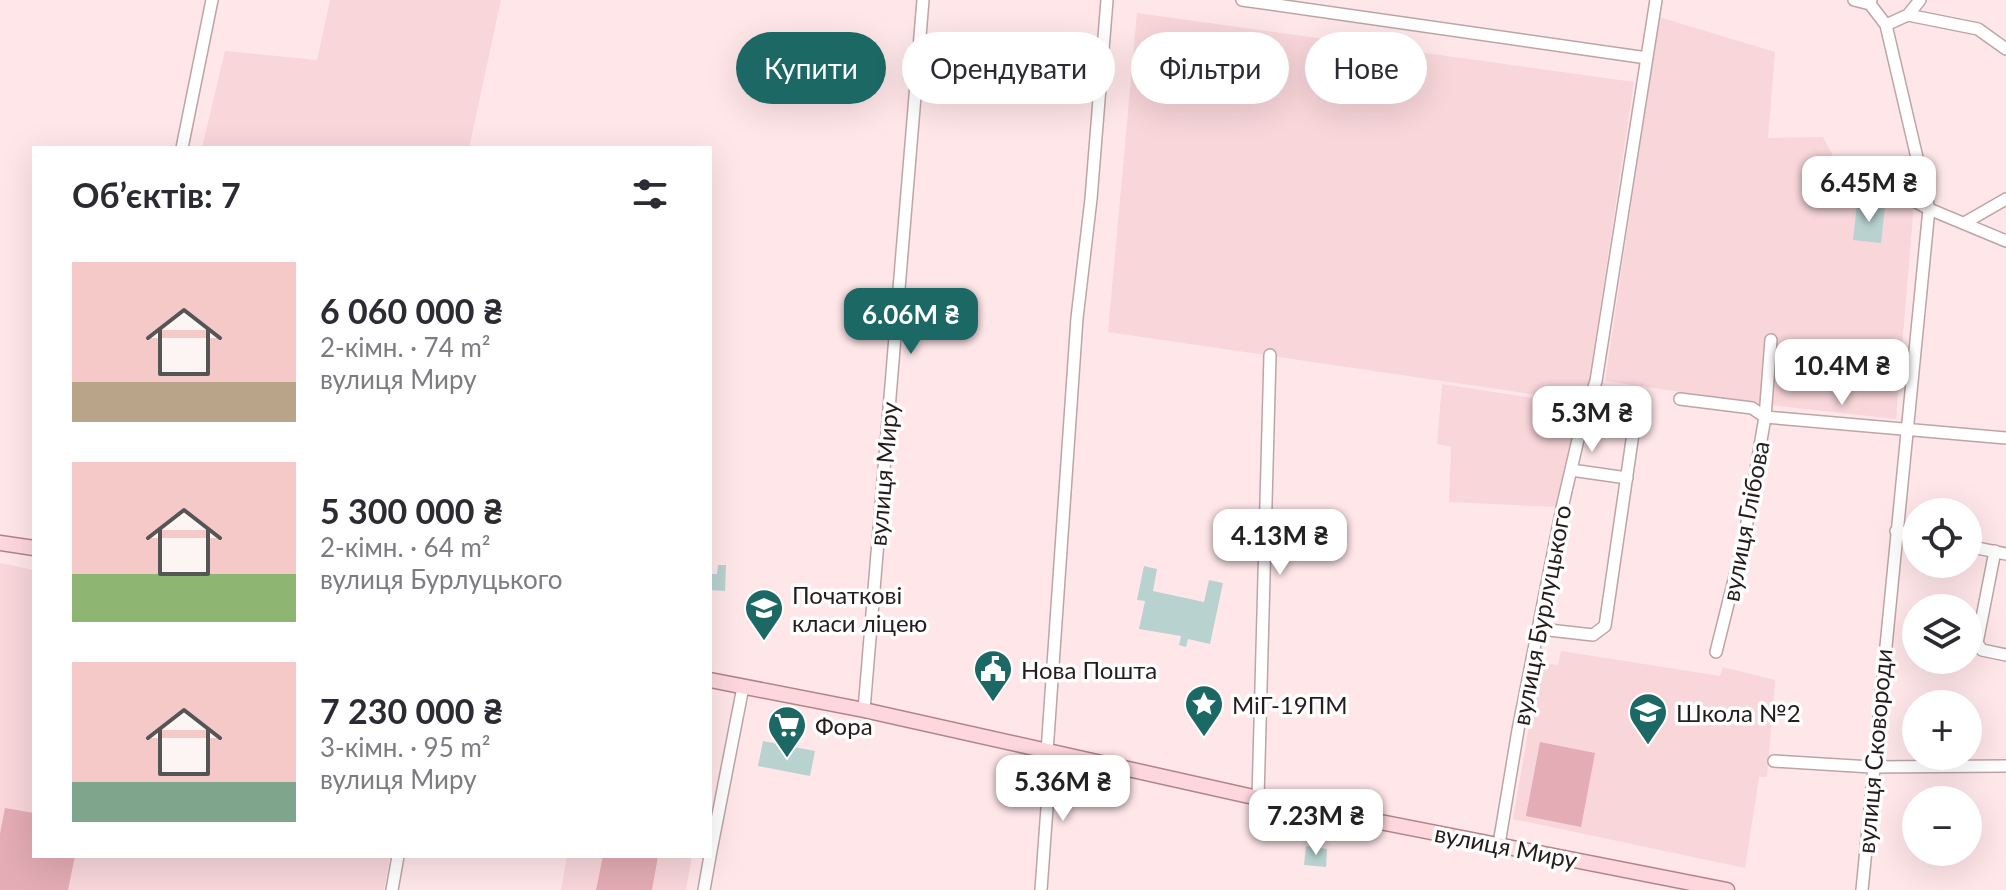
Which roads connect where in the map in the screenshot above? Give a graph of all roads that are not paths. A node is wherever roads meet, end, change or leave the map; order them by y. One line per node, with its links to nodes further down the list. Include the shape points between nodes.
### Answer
1 (212, 0): 13 (street)
2 (923, 0): 38 (street, вулиця Миру)
3 (1107, 0): 39 (street, via 1077,318)
4 (1242, 0): 12 (street)
5 (1656, 0): 12 (street, вулиця Бурлуцького)
6 (1854, 0): 8 (street)
7 (1920, 0): 9 (street)
8 (1871, 2): 10 (street, вулиця Сковороди)
9 (1908, 15): 10 (street); 11 (street, via 1978,29)
10 (1886, 25): 16 (street, вулиця Сковороди)
11 (2006, 49)
12 (1647, 58): 26 (street, вулиця Бурлуцького, via 1596,381)
13 (182, 146)
14 (1850, 166): 16 (street)
15 (2006, 199): 17 (street)
16 (1929, 209): 17 (street); 24 (street, вулиця Сковороди)
17 (1966, 222): 18 (street)
18 (2006, 241)
19 (1771, 340): 23 (street, вулиця Глібова)
20 (1270, 355): 43 (street)
21 (1680, 399): 23 (street, via 1752,408)
22 (1637, 406): 27 (street)
23 (1765, 417): 24 (street); 34 (street, вулиця Глібова, via 1744,540)
24 (1905, 430): 25 (street); 28 (street, вулиця Сковороди)
25 (2006, 438)
26 (1571, 470): 27 (street); 33 (street, вулиця Бурлуцького)
27 (1627, 478): 33 (street, via 1605,626 1593,635)
28 (1896, 531): 29 (street); 42 (street, вулиця Сковороди)
29 (1902, 532)
30 (0, 543): 31 (main road)
31 (32, 548)
32 (2000, 552): 35 (street, via 1977,643 1982,650)
33 (1540, 629): 44 (street, вулиця Бурлуцького)
34 (1716, 652)
35 (2006, 655)
36 (712, 680): 37 (main road, вулиця Миру)
37 (743, 687): 38 (main road, вулиця Миру); 45 (street)
38 (864, 710): 39 (main road, вулиця Миру)
39 (1049, 752): 43 (main road, вулиця Миру); 50 (street)
40 (1774, 761): 42 (street)
41 (2006, 766): 42 (street)
42 (1871, 767): 52 (street, вулиця Сковороди)
43 (1258, 798): 44 (main road, вулиця Миру)
44 (1499, 844): 51 (main road, вулиця Миру)
45 (712, 846)
46 (398, 858): 48 (street)
47 (710, 858): 49 (street)
48 (392, 890)
49 (704, 890)
50 (1041, 890)
51 (1727, 890)
52 (1862, 890)

